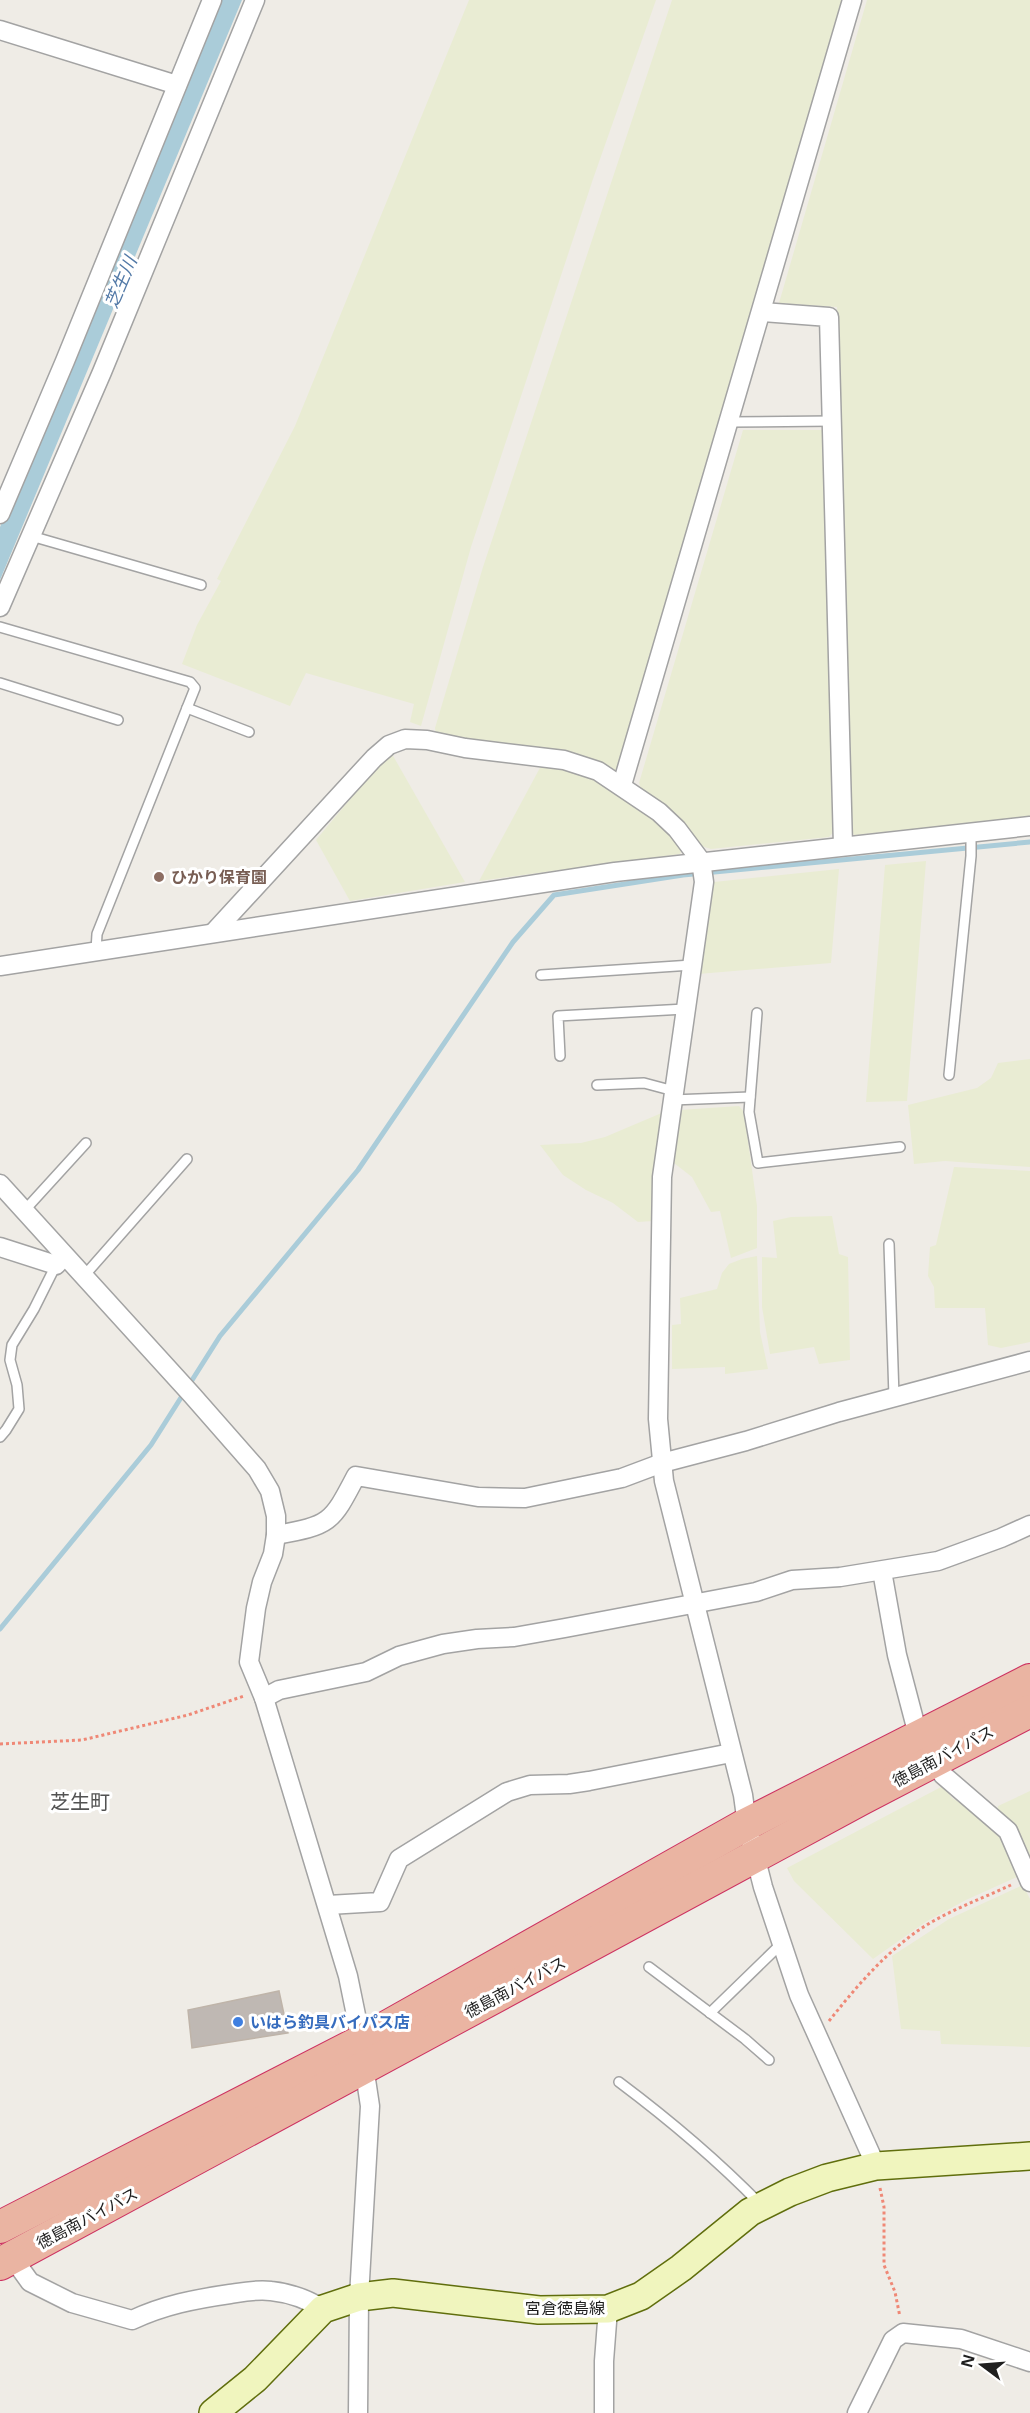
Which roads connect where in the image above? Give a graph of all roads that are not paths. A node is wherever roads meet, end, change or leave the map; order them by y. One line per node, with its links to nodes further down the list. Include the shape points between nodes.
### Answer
1 (212, 0): 5 (street)
2 (255, 0): 10 (street)
3 (852, 0): 6 (street)
4 (0, 30): 5 (street)
5 (177, 85): 9 (street)
6 (762, 312): 7 (street, via 829,317); 8 (street)
7 (833, 421): 8 (lane); 21 (street)
8 (729, 422): 18 (street)
9 (0, 514)
10 (31, 536): 11 (lane); 12 (street)
11 (201, 585)
12 (0, 608)
13 (0, 627): 15 (lane, via 190,682 195,688)
14 (0, 683): 16 (lane)
15 (187, 708): 17 (lane); 24 (lane, via 97,934)
16 (118, 720)
17 (249, 732)
18 (622, 785): 22 (street, via 677,829); 23 (street, via 598,771 564,760 405,739 389,745 374,758)
19 (1030, 826): 20 (street)
20 (970, 838): 21 (street); 31 (lane)
21 (843, 846): 22 (street)
22 (703, 871): 23 (street, via 615,872); 25 (street)
23 (213, 933): 24 (street)
24 (96, 951): 26 (street)
25 (692, 965): 27 (lane); 28 (street)
26 (0, 966)
27 (541, 975)
28 (685, 1009): 30 (lane, via 558,1016); 33 (street)
29 (756, 1013): 34 (lane)
30 (560, 1056)
31 (949, 1074)
32 (597, 1085): 33 (lane, via 644,1083)
33 (673, 1096): 34 (lane); 47 (street, via 662,1177 658,1419)
34 (750, 1096): 36 (lane, via 749,1113 758,1163)
35 (86, 1143): 39 (lane)
36 (900, 1146)
37 (188, 1159): 43 (lane)
38 (0, 1184): 39 (street)
39 (24, 1211): 42 (street)
40 (889, 1244): 45 (lane)
41 (0, 1247): 42 (street)
42 (60, 1260): 43 (street); 46 (lane, via 12,1345 10,1359 19,1409)
43 (84, 1276): 49 (street, via 257,1469 270,1491)
44 (1030, 1361): 45 (street)
45 (894, 1397): 47 (street)
46 (0, 1437)
47 (662, 1463): 49 (street, via 622,1478 525,1497 478,1497 356,1476 330,1519 315,1527); 51 (street)
48 (1030, 1526): 50 (street, via 938,1561)
49 (276, 1534): 53 (street, via 258,1599 249,1662)
50 (882, 1571): 51 (street, via 792,1580); 55 (street, via 897,1655)
51 (696, 1604): 53 (street, via 514,1637 443,1644 399,1656 366,1672); 56 (street)
52 (1030, 1680): 55 (highway, 徳島南バイパス)
53 (262, 1693): 60 (street)
54 (1030, 1710): 55 (highway, 徳島南バイパス)
55 (926, 1748): 57 (highway, 徳島南バイパス); 58 (highway, 徳島南バイパス); 59 (street, via 942,1775 1008,1832)
56 (731, 1753): 57 (street); 60 (street, via 589,1781 530,1785 507,1792 399,1859 380,1902)
57 (747, 1824): 58 (street); 64 (highway, 徳島南バイパス)
58 (756, 1857): 61 (street); 64 (highway, 徳島南バイパス)
59 (1029, 1880)
60 (328, 1905): 64 (street, via 348,1976)
61 (781, 1943): 63 (lane); 68 (street)
62 (649, 1967): 63 (lane)
63 (710, 2013): 65 (lane)
64 (362, 2056): 70 (highway, 徳島南バイパス); 71 (highway, 徳島南バイパス); 72 (street, via 370,2106)
65 (769, 2060)
66 (620, 2082): 69 (lane, via 680,2128)
67 (1030, 2156): 68 (main road, 宮倉徳島線)
68 (876, 2166): 69 (main road, 宮倉徳島線, via 828,2178)
69 (762, 2206): 74 (main road, 宮倉徳島線, via 641,2296)
70 (0, 2227)
71 (6, 2261): 73 (street, via 30,2283 72,2303 132,2320 189,2300 253,2291 304,2298)
72 (359, 2297): 73 (main road, 宮倉徳島線); 74 (main road, 宮倉徳島線, via 393,2293 539,2310); 77 (street)
73 (323, 2309): 76 (main road, 宮倉徳島線, via 255,2379)
74 (608, 2309): 78 (street)
75 (1030, 2362): 79 (street, via 961,2339 903,2333 893,2340)
76 (213, 2413)
77 (358, 2413)
78 (604, 2413)
79 (856, 2413)

